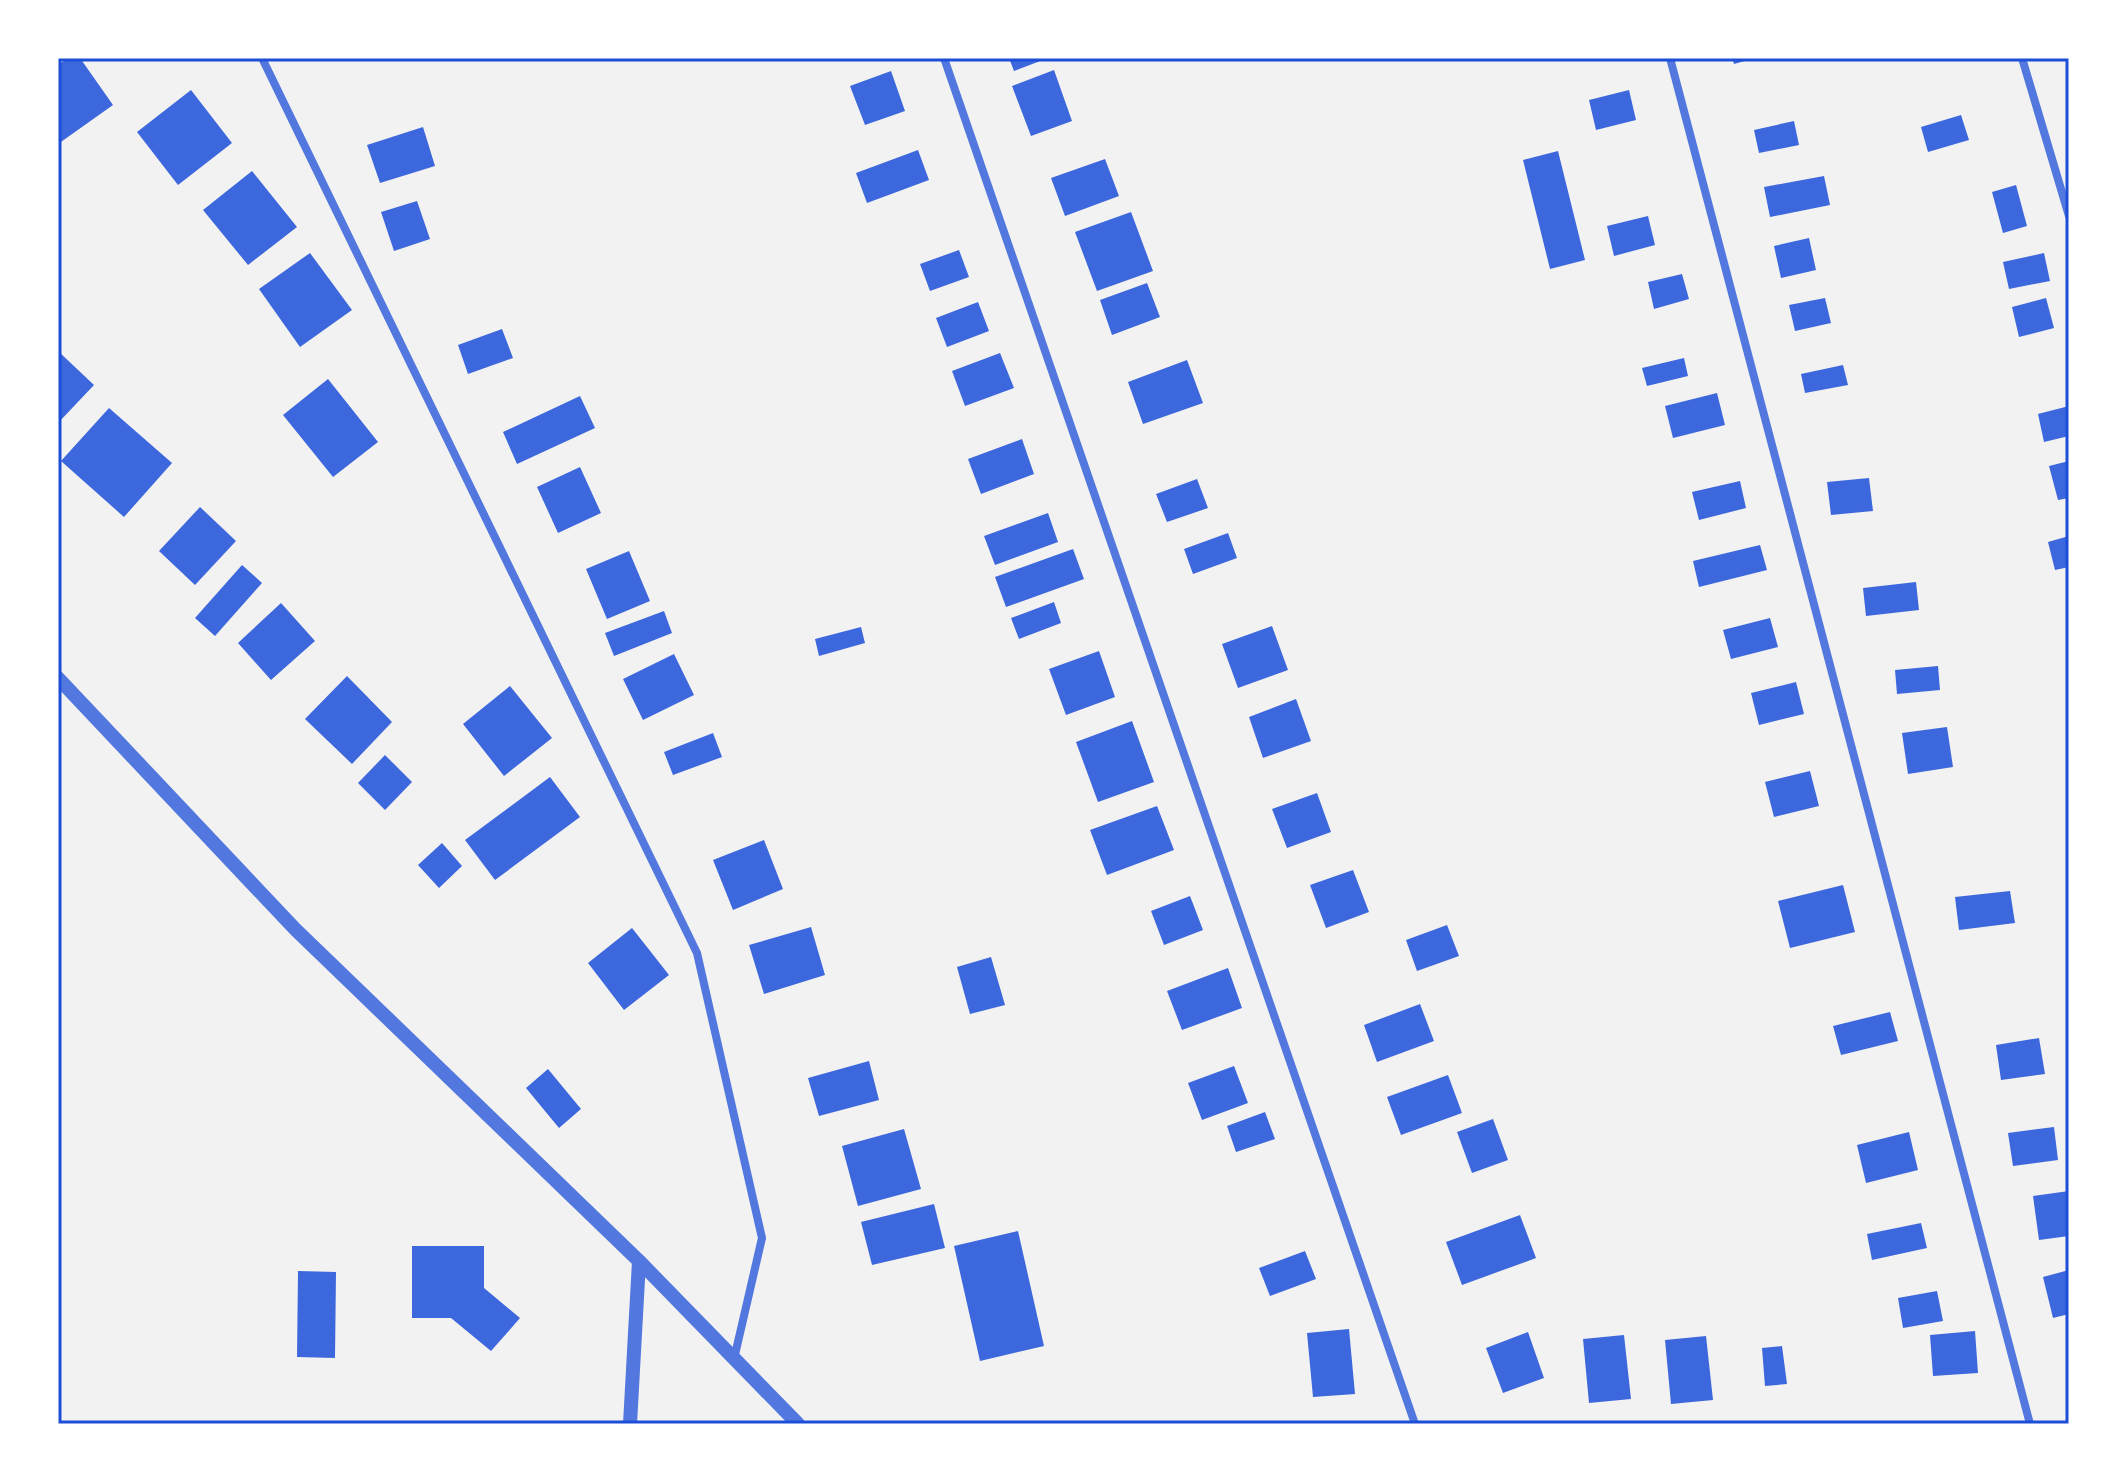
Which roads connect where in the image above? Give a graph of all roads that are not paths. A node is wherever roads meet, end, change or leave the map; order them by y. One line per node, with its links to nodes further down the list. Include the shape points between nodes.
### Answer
1 (262, 58): 8 (street, via 697,953 762,1238)
2 (944, 58): 11 (street)
3 (1670, 58): 12 (street)
4 (2022, 58): 5 (street)
5 (2069, 216)
6 (58, 678): 7 (street, via 295,929)
7 (639, 1261): 8 (street); 9 (street)
8 (734, 1360): 10 (street)
9 (630, 1424)
10 (798, 1424)
11 (1415, 1424)
12 (2030, 1424)

